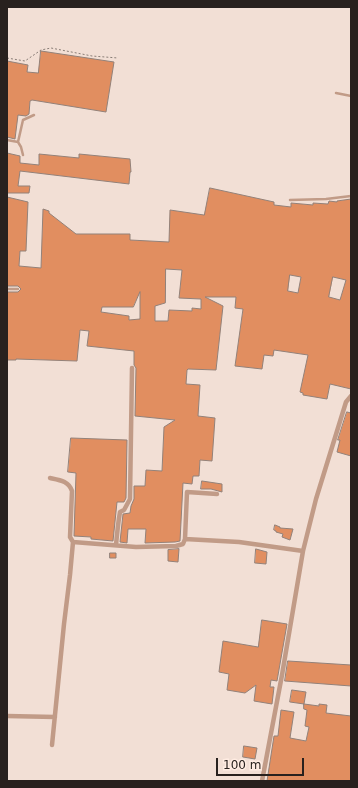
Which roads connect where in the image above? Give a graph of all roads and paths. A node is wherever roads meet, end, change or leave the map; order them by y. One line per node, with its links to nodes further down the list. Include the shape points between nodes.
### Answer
1 (7, 58): 2 (path, via 25,61 41,50 51,48)
2 (118, 58)
3 (336, 93): 4 (lane)
4 (351, 96)
5 (34, 115): 7 (lane, via 23,120)
6 (7, 140): 7 (lane)
7 (18, 142): 8 (lane)
8 (23, 155)
9 (351, 196): 10 (lane)
10 (290, 200)
11 (7, 289): 12 (lane)
12 (18, 289)
13 (132, 368): 19 (street, via 130,499 120,512)
14 (351, 396): 20 (street, via 346,402 316,499)
15 (50, 478): 18 (street, via 61,480 71,487 70,537)
16 (217, 494): 17 (street, via 187,492)
17 (185, 539): 19 (street, via 183,544 176,546); 20 (street, via 239,542)
18 (73, 542): 19 (street); 22 (street)
19 (116, 545)
20 (304, 551): 24 (street)
21 (7, 716): 22 (street)
22 (55, 717): 23 (street)
23 (52, 745)
24 (262, 781)

